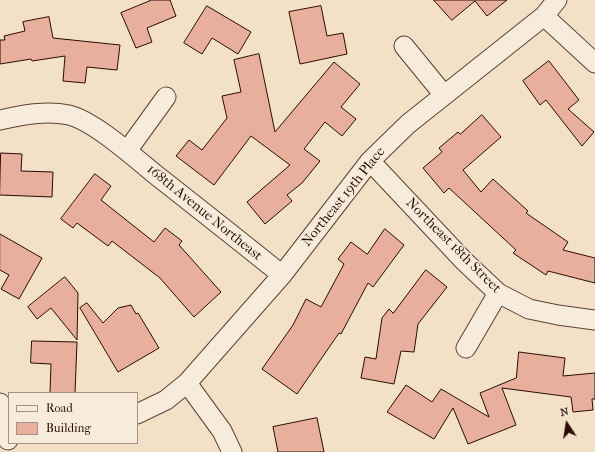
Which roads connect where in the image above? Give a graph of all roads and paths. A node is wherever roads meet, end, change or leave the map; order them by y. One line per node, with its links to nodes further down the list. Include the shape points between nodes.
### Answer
1 (558, 0): 2 (street, Northeast 19th Place)
2 (544, 16): 4 (street); 5 (street, Northeast 19th Place)
3 (404, 46): 5 (street)
4 (595, 63)
5 (444, 95): 9 (street, Northeast 19th Place, via 408,124)
6 (166, 97): 8 (street)
7 (0, 120): 8 (street, via 29,114 51,113 71,116 91,125)
8 (126, 151): 10 (street, 168th Avenue Northeast)
9 (370, 161): 10 (street, Northeast 19th Place); 11 (street, Northeast 18th Street, via 464,261)
10 (282, 275): 14 (street, Northeast 19th Place)
11 (498, 293): 12 (street, Northeast 18th Street, via 529,309); 13 (street)
12 (595, 320)
13 (466, 348)
14 (187, 383): 16 (street, via 166,400); 18 (street, via 222,431)
15 (0, 403): 17 (street)
16 (138, 414)
17 (6, 441)
18 (232, 452)

